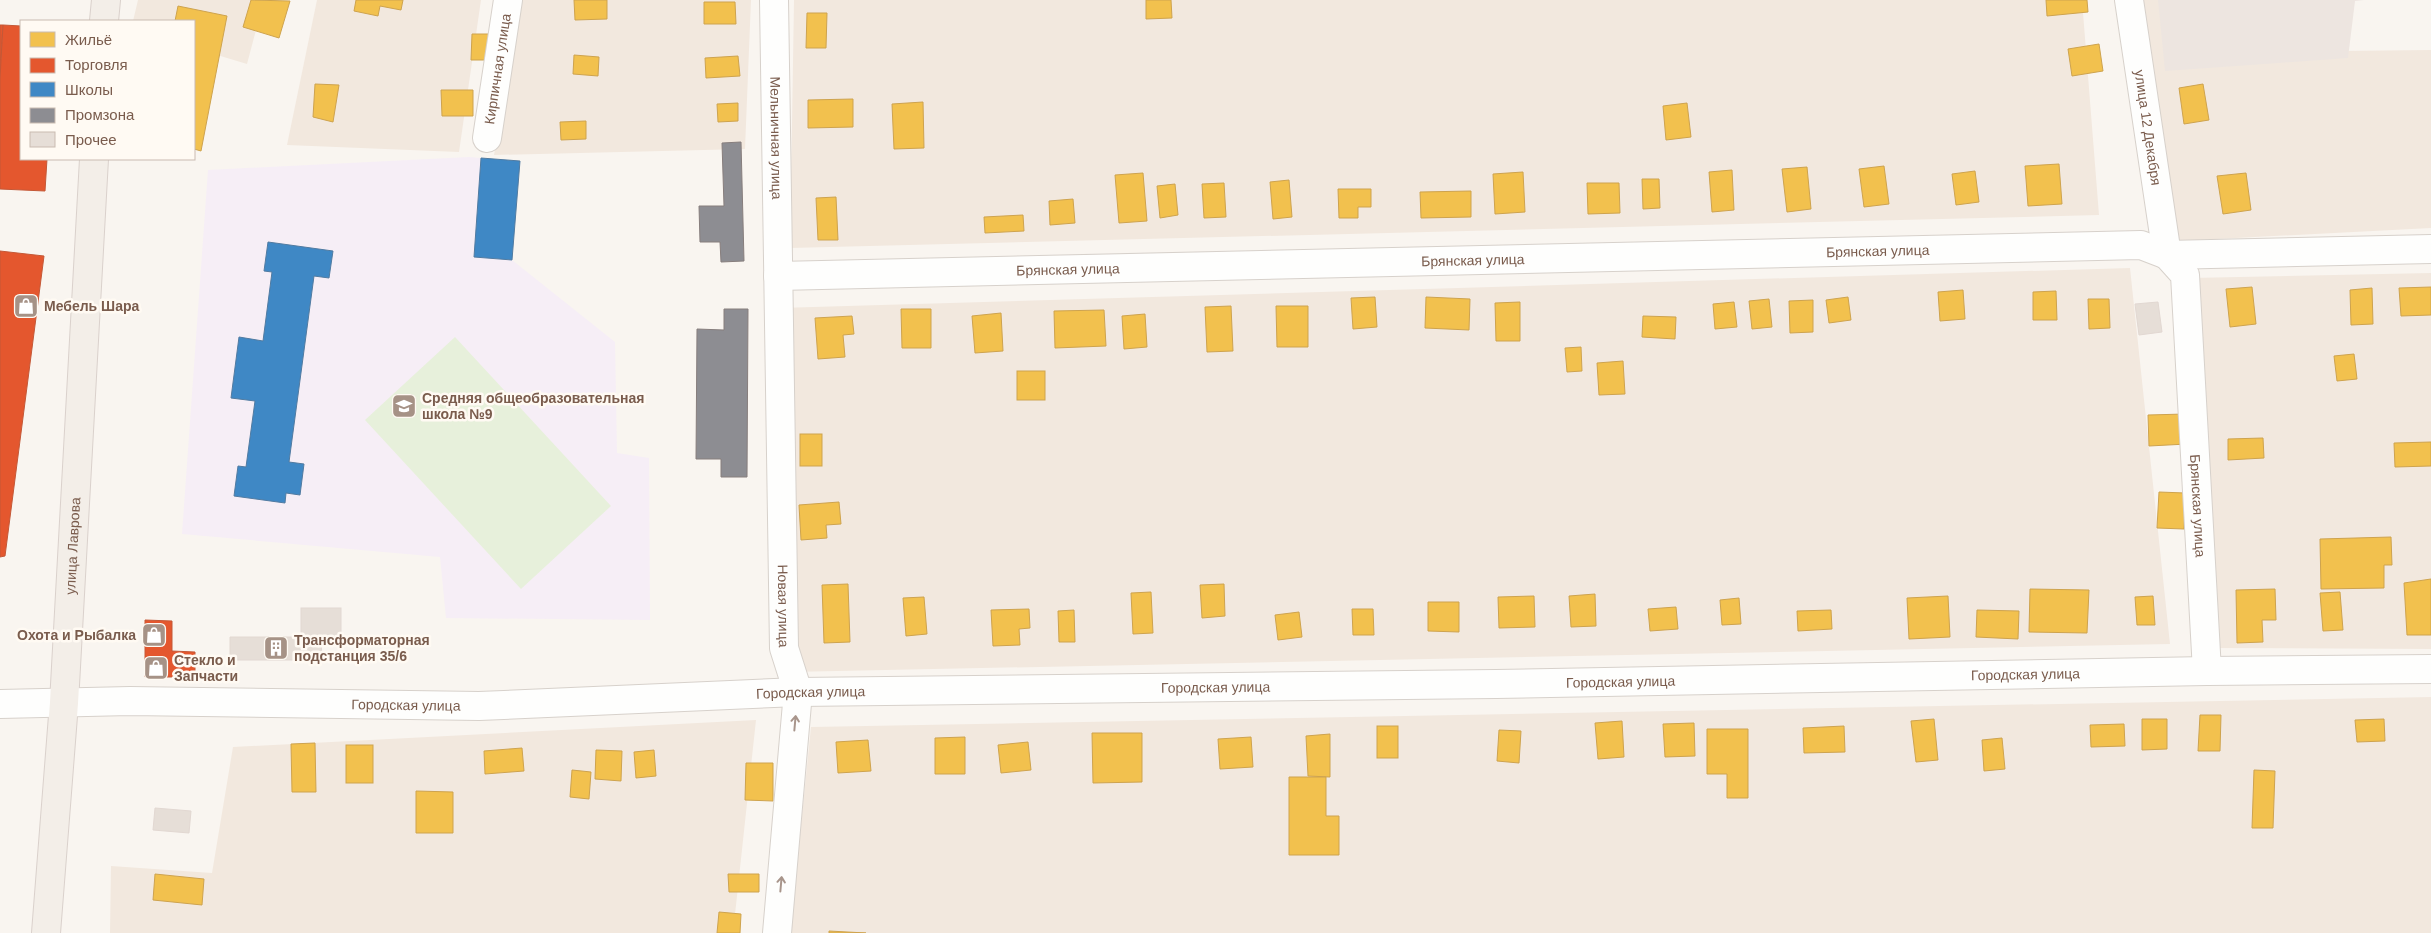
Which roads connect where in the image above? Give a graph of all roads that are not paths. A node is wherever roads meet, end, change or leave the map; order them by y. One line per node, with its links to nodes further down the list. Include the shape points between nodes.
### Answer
1 (106, 0): 5 (main road)
2 (508, 0): 6 (street, Кирпичная улица)
3 (774, 0): 10 (street, Мельничная улица)
4 (2129, 0): 9 (street, улица 12 Декабря)
5 (104, 20)
6 (487, 138)
7 (94, 160): 14 (main road, улица Лаврова)
8 (2431, 249): 9 (street, Брянская улица)
9 (2166, 256): 10 (street, Брянская улица, via 2141,246); 12 (street, Брянская улица, via 2184,275)
10 (778, 276): 13 (street, Новая улица, via 784,648)
11 (2431, 670): 12 (street, Городская улица)
12 (2207, 671): 13 (street, Городская улица, via 1506,684)
13 (798, 692): 14 (street, Городская улица, via 480,706); 17 (street, Новая улица, one-way to 13)
14 (64, 703): 15 (street, Городская улица); 16 (main road, улица Лаврова)
15 (0, 704)
16 (46, 933)
17 (777, 933)

